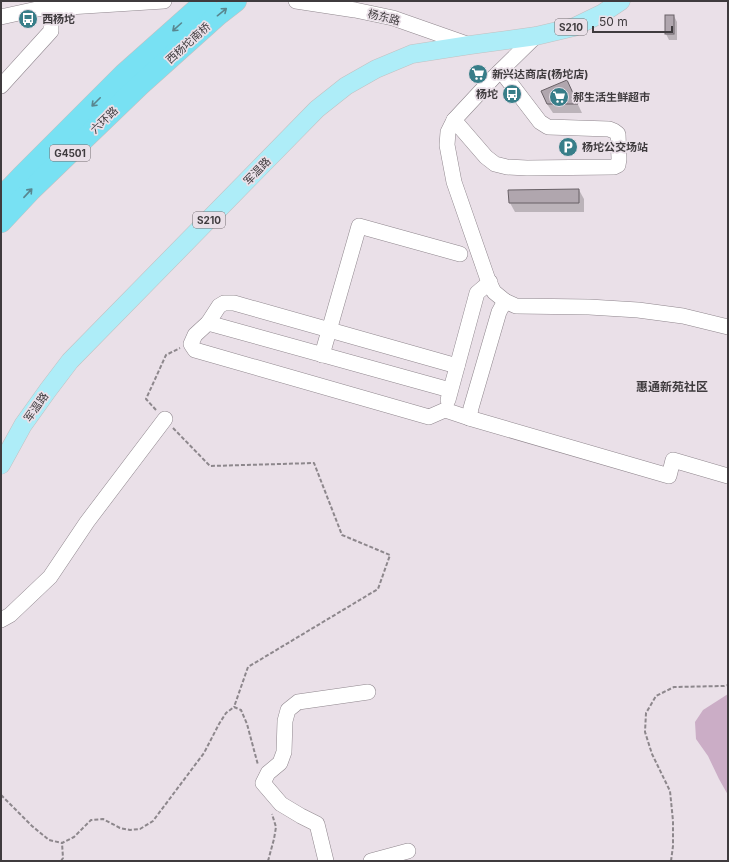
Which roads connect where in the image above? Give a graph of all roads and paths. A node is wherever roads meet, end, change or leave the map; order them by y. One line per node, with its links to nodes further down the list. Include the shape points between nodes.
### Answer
1 (164, 1): 6 (street)
2 (206, 1): 11 (highway, 西杨坨南桥 / G4501, one-way to 11)
3 (236, 1): 11 (highway, 西杨坨南桥 / G4501, one-way to 3)
4 (296, 1): 9 (street, 杨东路, via 393,18)
5 (622, 1): 8 (main road, 军温路 / S210, via 574,27)
6 (51, 5): 7 (street); 12 (street, via 51,31)
7 (1, 17)
8 (536, 36): 9 (main road, 军温路 / S210); 10 (street)
9 (470, 45): 29 (main road, 军温路 / S210, via 412,54 376,69 346,86 317,110 70,361 23,425)
10 (501, 71): 13 (street); 13 (street, via 540,122 548,127 609,129 618,134 618,165 526,168 495,164)
11 (132, 80): 14 (highway, 六环路 / G4501, one-way to 14, via 21,177); 15 (highway, 六环路 / G4501, one-way to 11)
12 (1, 86)
13 (454, 120): 17 (street, via 448,132 447,145 453,176)
14 (1, 198)
15 (1, 222)
16 (460, 254): 21 (street, via 359,226)
17 (490, 282): 18 (street, via 494,292); 24 (street, via 477,294)
18 (505, 301): 20 (street, via 516,306 638,310 683,316); 27 (street, via 499,312)
19 (208, 323): 21 (street, via 219,306 234,303); 22 (street, via 195,335); 23 (street)
20 (728, 327)
21 (329, 330): 23 (street); 24 (street)
22 (191, 344): 26 (street, via 195,350 430,417); 28 (path, via 166,354 146,399)
23 (322, 355): 25 (street)
24 (457, 366): 25 (street)
25 (450, 390): 26 (street)
26 (445, 410): 27 (street)
27 (469, 418): 30 (street, via 669,476 673,460)
28 (165, 419): 31 (street, via 87,522 50,577 10,615); 34 (path, via 210,466 314,463 342,535 390,555 378,589 248,667)
29 (1, 466)
30 (728, 476)
31 (1, 620)
32 (728, 685): 44 (path, via 674,687 656,696 646,713 645,732 652,754 670,790 673,821)
33 (368, 692): 35 (street, via 298,702 288,710 284,752 280,763 268,773)
34 (234, 708): 35 (path, via 241,710); 38 (path, via 226,713 204,753 153,822 140,829 130,830 103,820 91,820 74,837)
35 (263, 783): 42 (street, via 281,804 317,824)
36 (1, 795): 38 (path, via 48,840)
37 (272, 812): 41 (path, via 276,826)
38 (62, 843): 40 (path)
39 (408, 851): 43 (street)
40 (61, 861)
41 (268, 861)
42 (326, 861)
43 (371, 861)
44 (671, 861)

